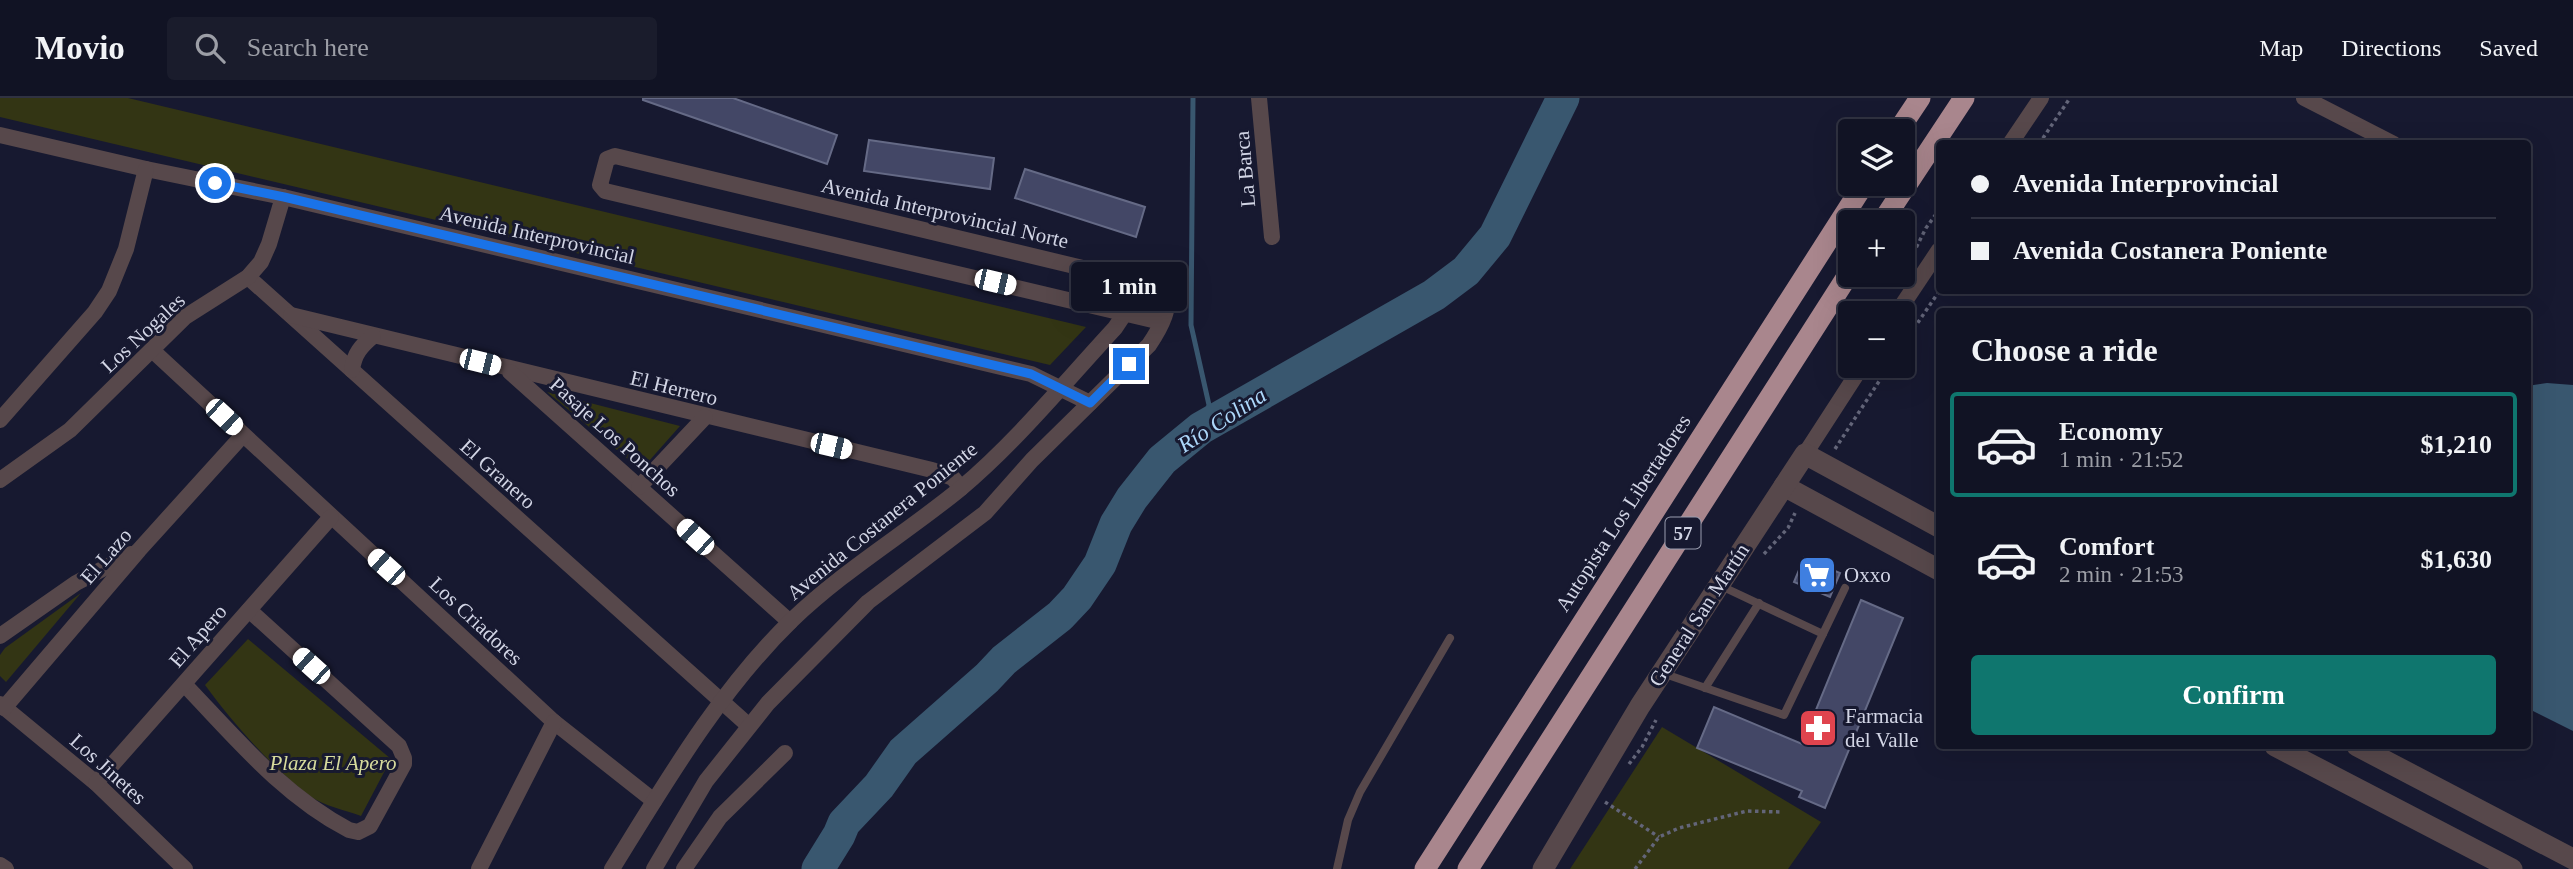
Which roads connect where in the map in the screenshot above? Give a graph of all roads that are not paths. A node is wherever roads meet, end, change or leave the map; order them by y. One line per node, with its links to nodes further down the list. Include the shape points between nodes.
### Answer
1 (1259, 98): 16 (street, La Barca)
2 (1920, 98): 6 (highway)
3 (1964, 98): 9 (highway)
4 (2041, 98): 10 (street)
5 (2304, 98): 11 (street)
6 (1906, 119)
7 (0, 135): 12 (street, Avenida Interprovincial)
8 (1936, 140): 15 (highway)
9 (1936, 140)
10 (2013, 140)
11 (2386, 140)
12 (146, 169): 14 (street, Avenida Interprovincial); 33 (street, via 126,249 109,290)
13 (1856, 196): 73 (highway, Autopista Los Libertadores / 57)
14 (284, 197): 18 (street, Los Nogales, via 261,262); 30 (street, Avenida Interprovincial, via 1031,374)
15 (1890, 210)
16 (1272, 237)
17 (1936, 254): 21 (street)
18 (248, 276): 23 (street, El Granero); 26 (street, Los Nogales, via 185,317)
19 (1137, 281): 22 (street, Avenida Costanera Poniente); 22 (street, Avenida Interprovincial Norte, via 615,156 607,159 600,185 605,191); 24 (street, Avenida Interprovincial Norte, via 1167,292)
20 (1840, 287): 74 (highway, 57)
21 (1905, 301)
22 (1125, 313): 24 (street, Avenida Interprovincial Norte); 30 (street, Avenida Costanera Poniente)
23 (291, 316): 25 (street, El Herrero); 28 (street, El Granero)
24 (1161, 322): 31 (street, via 1149,345)
25 (373, 336): 27 (street, El Herrero); 28 (street, via 357,351)
26 (152, 350): 34 (street, Los Criadores); 36 (street, Los Nogales, via 69,430)
27 (506, 368): 32 (street, El Herrero); 38 (street, Pasaje Los Ponchos)
28 (352, 370): 55 (street, El Granero)
29 (1854, 378): 35 (street, General San Martín)
30 (1061, 387): 31 (street, Avenida Interprovincial); 39 (street, Avenida Costanera Poniente)
31 (1090, 403): 58 (street, via 985,513 867,601)
32 (705, 417): 38 (street); 39 (street, El Herrero, via 932,470 953,478)
33 (0, 420)
34 (243, 435): 40 (street, Los Criadores); 42 (street, El Lazo)
35 (1805, 454): 37 (street, General San Martín); 41 (street)
36 (0, 480)
37 (1784, 486): 43 (street); 44 (street, General San Martín)
38 (639, 487): 48 (street, Pasaje Los Ponchos)
39 (961, 488): 48 (street, Avenida Costanera Poniente, via 844,574)
40 (331, 517): 47 (street, El Apero); 57 (street, Los Criadores)
41 (1936, 525)
42 (139, 550): 50 (street, via 76,583); 56 (street, El Lazo)
43 (1936, 568)
44 (1720, 585): 46 (lane); 52 (street, General San Martín)
45 (1845, 588): 49 (lane)
46 (1759, 603): 49 (lane); 54 (lane)
47 (249, 610): 53 (street, El Apero); 53 (street, via 402,751 404,764 370,826 358,832 349,830 299,799)
48 (790, 622): 55 (street, Avenida Costanera Poniente)
49 (1823, 634): 54 (lane, via 1784,715)
50 (0, 636)
51 (1450, 638): 72 (lane, via 1360,792)
52 (1662, 673): 54 (lane); 75 (street, General San Martín)
53 (184, 684): 62 (street, El Apero)
54 (1705, 688)
55 (721, 702): 58 (street, El Granero); 63 (street, Avenida Costanera Poniente)
56 (2, 706): 62 (street, Los Jinetes)
57 (554, 722): 63 (street, Los Criadores); 68 (street)
58 (748, 725): 70 (street, via 706,781)
59 (2281, 749): 76 (street)
60 (2363, 749): 64 (street)
61 (785, 753): 71 (street, via 720,817)
62 (96, 783): 67 (street, Los Jinetes)
63 (654, 801): 69 (street, Avenida Costanera Poniente)
64 (2573, 859)
65 (0, 865): 66 (street)
66 (6, 869)
67 (185, 869)
68 (479, 869)
69 (612, 869)
70 (654, 869)
71 (684, 869)
72 (1337, 869)
73 (1425, 869)
74 (1468, 869)
75 (1543, 869)
76 (2512, 869)

